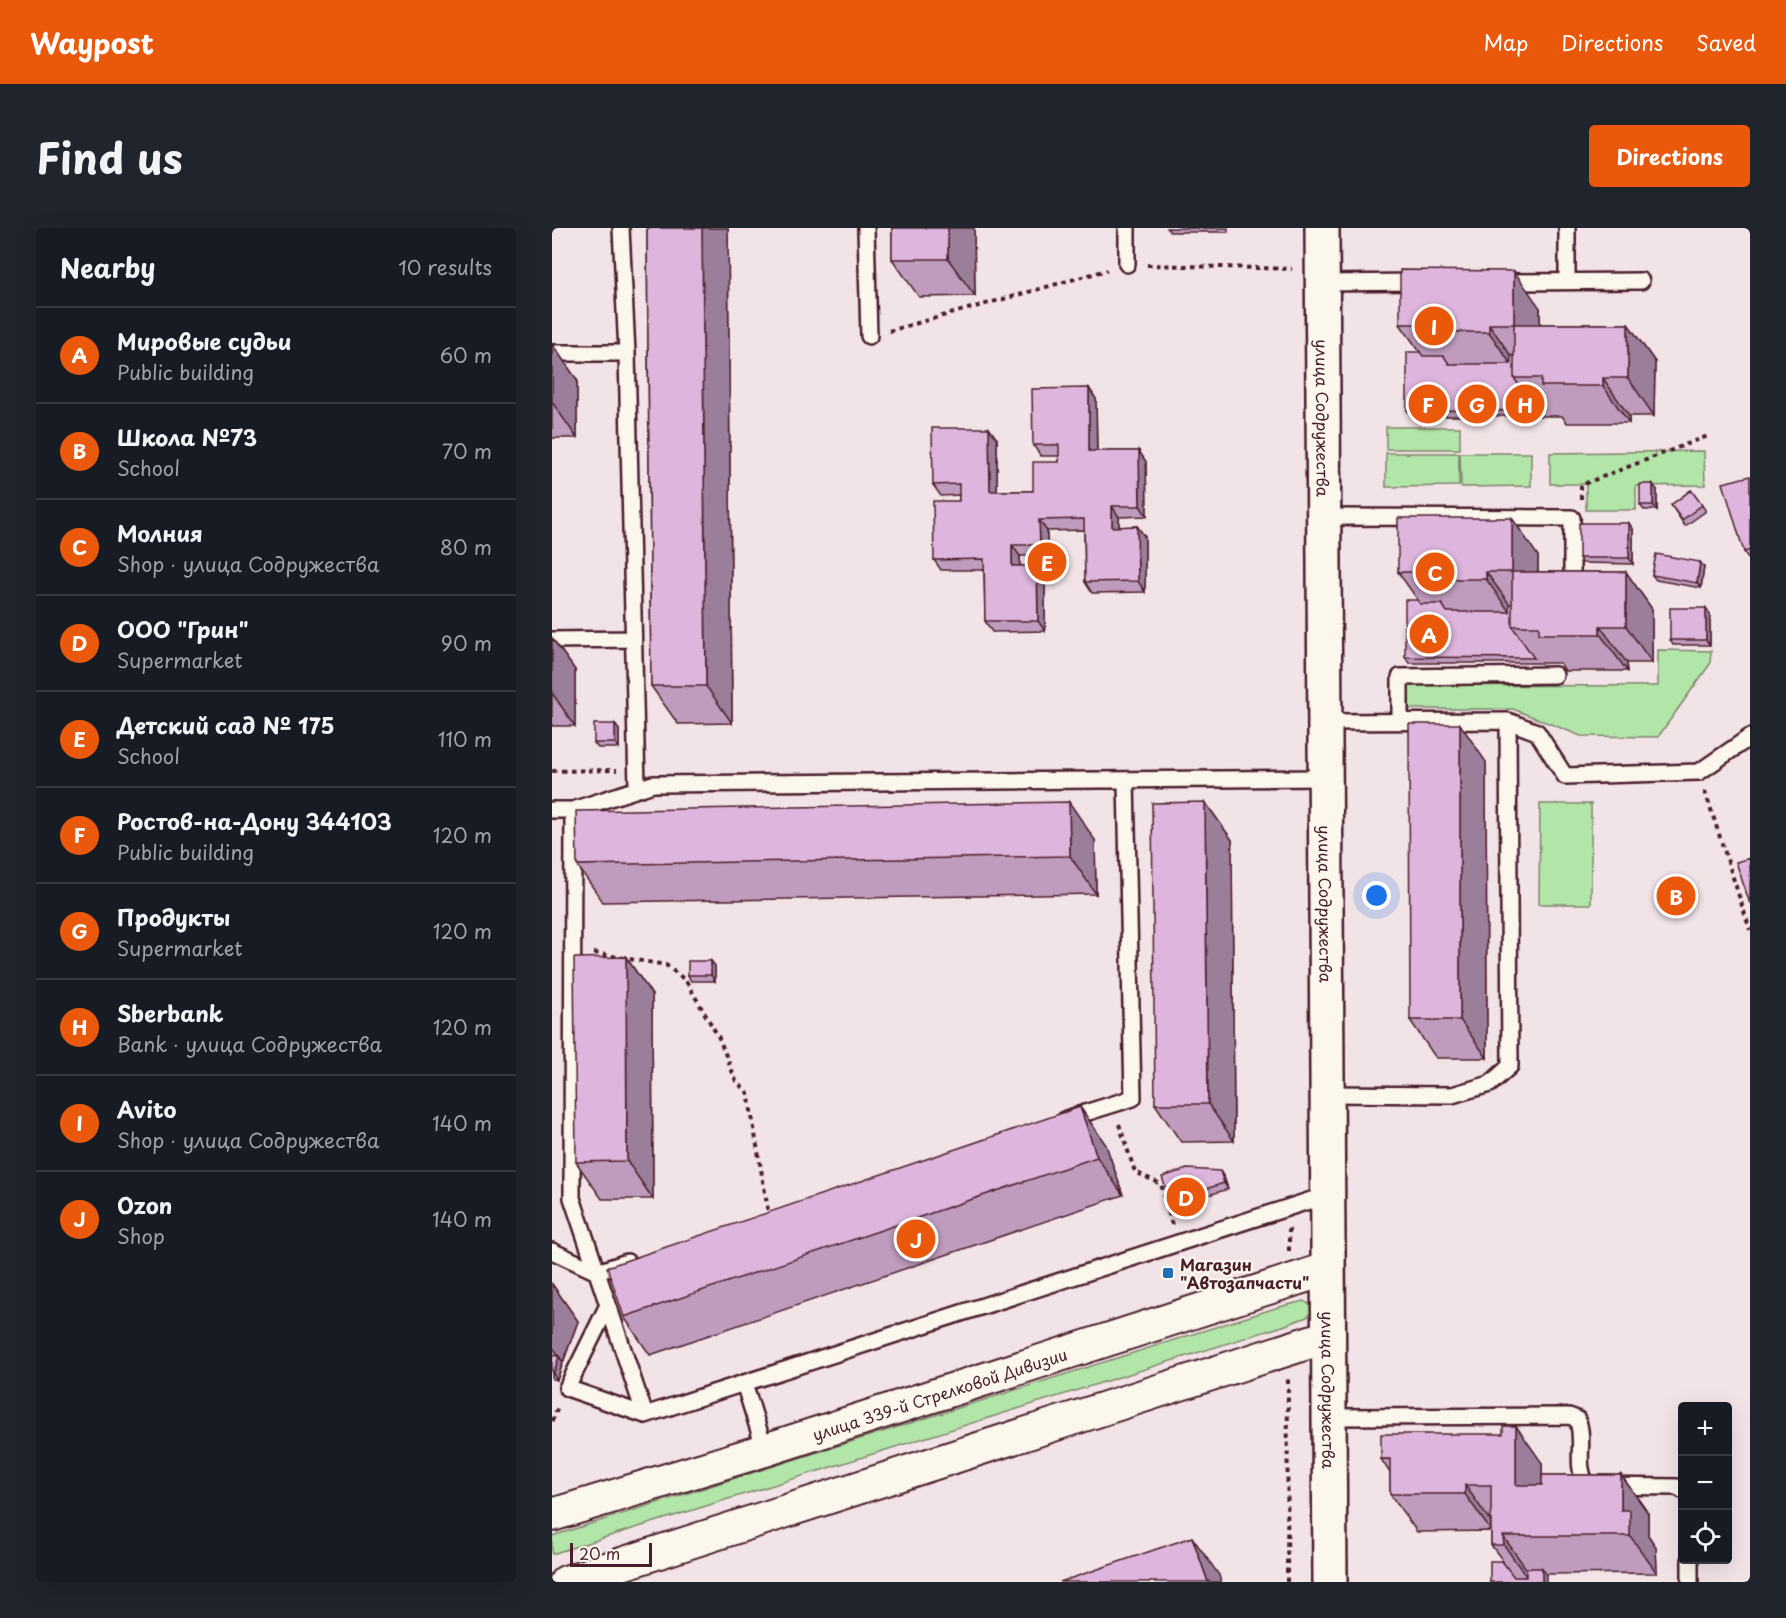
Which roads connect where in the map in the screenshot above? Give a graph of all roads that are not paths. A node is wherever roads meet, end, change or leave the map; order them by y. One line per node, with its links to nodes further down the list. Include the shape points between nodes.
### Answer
1 (621, 228): 14 (lane)
2 (866, 228): 12 (lane)
3 (1127, 228): 6 (lane)
4 (1322, 228): 7 (street, улица Содружества)
5 (1567, 228): 9 (lane)
6 (1127, 264)
7 (1323, 276): 10 (lane); 15 (street, улица Содружества)
8 (1641, 280): 9 (lane)
9 (1567, 281): 11 (lane)
10 (1428, 282)
11 (1486, 282)
12 (869, 336)
13 (552, 353): 14 (lane)
14 (627, 353): 17 (lane)
15 (1325, 517): 16 (lane, via 1572,518 1572,584); 21 (street, улица Содружества)
16 (1596, 584)
17 (632, 639): 18 (lane); 26 (lane)
18 (552, 640)
19 (1555, 675): 22 (lane, via 1400,677)
20 (1508, 721): 22 (lane); 23 (lane, via 1537,732 1565,776 1699,772); 29 (lane, via 1510,1066 1490,1084 1452,1095)
21 (1326, 722): 22 (lane); 24 (street, улица Содружества)
22 (1400, 722)
23 (1750, 737)
24 (1326, 778): 25 (lane); 29 (street, улица Содружества)
25 (1126, 781): 26 (lane, via 653,784); 30 (lane, via 1133,1098)
26 (637, 788): 28 (lane)
27 (552, 810): 28 (lane)
28 (573, 810): 35 (lane, via 572,1198)
29 (1327, 1094): 31 (street, улица Содружества)
30 (1057, 1122)
31 (1327, 1195): 34 (street, улица Содружества); 38 (lane)
32 (552, 1251): 35 (lane)
33 (640, 1258): 35 (lane)
34 (1327, 1269): 37 (street, улица Содружества); 41 (street, улица 339-й Стрелковой Дивизии)
35 (597, 1272): 36 (lane)
36 (608, 1305): 39 (lane); 39 (lane, via 567,1388)
37 (1329, 1336): 40 (street, улица Содружества); 45 (street)
38 (744, 1383): 39 (lane); 41 (lane)
39 (645, 1415)
40 (1329, 1417): 42 (lane, via 1569,1416 1577,1419 1581,1428 1581,1475 1586,1483); 46 (street, улица Содружества)
41 (765, 1450): 43 (street, улица 339-й Стрелковой Дивизии)
42 (1678, 1487)
43 (552, 1515)
44 (1690, 1564): 47 (lane)
45 (566, 1582)
46 (1330, 1582)
47 (1690, 1582)

